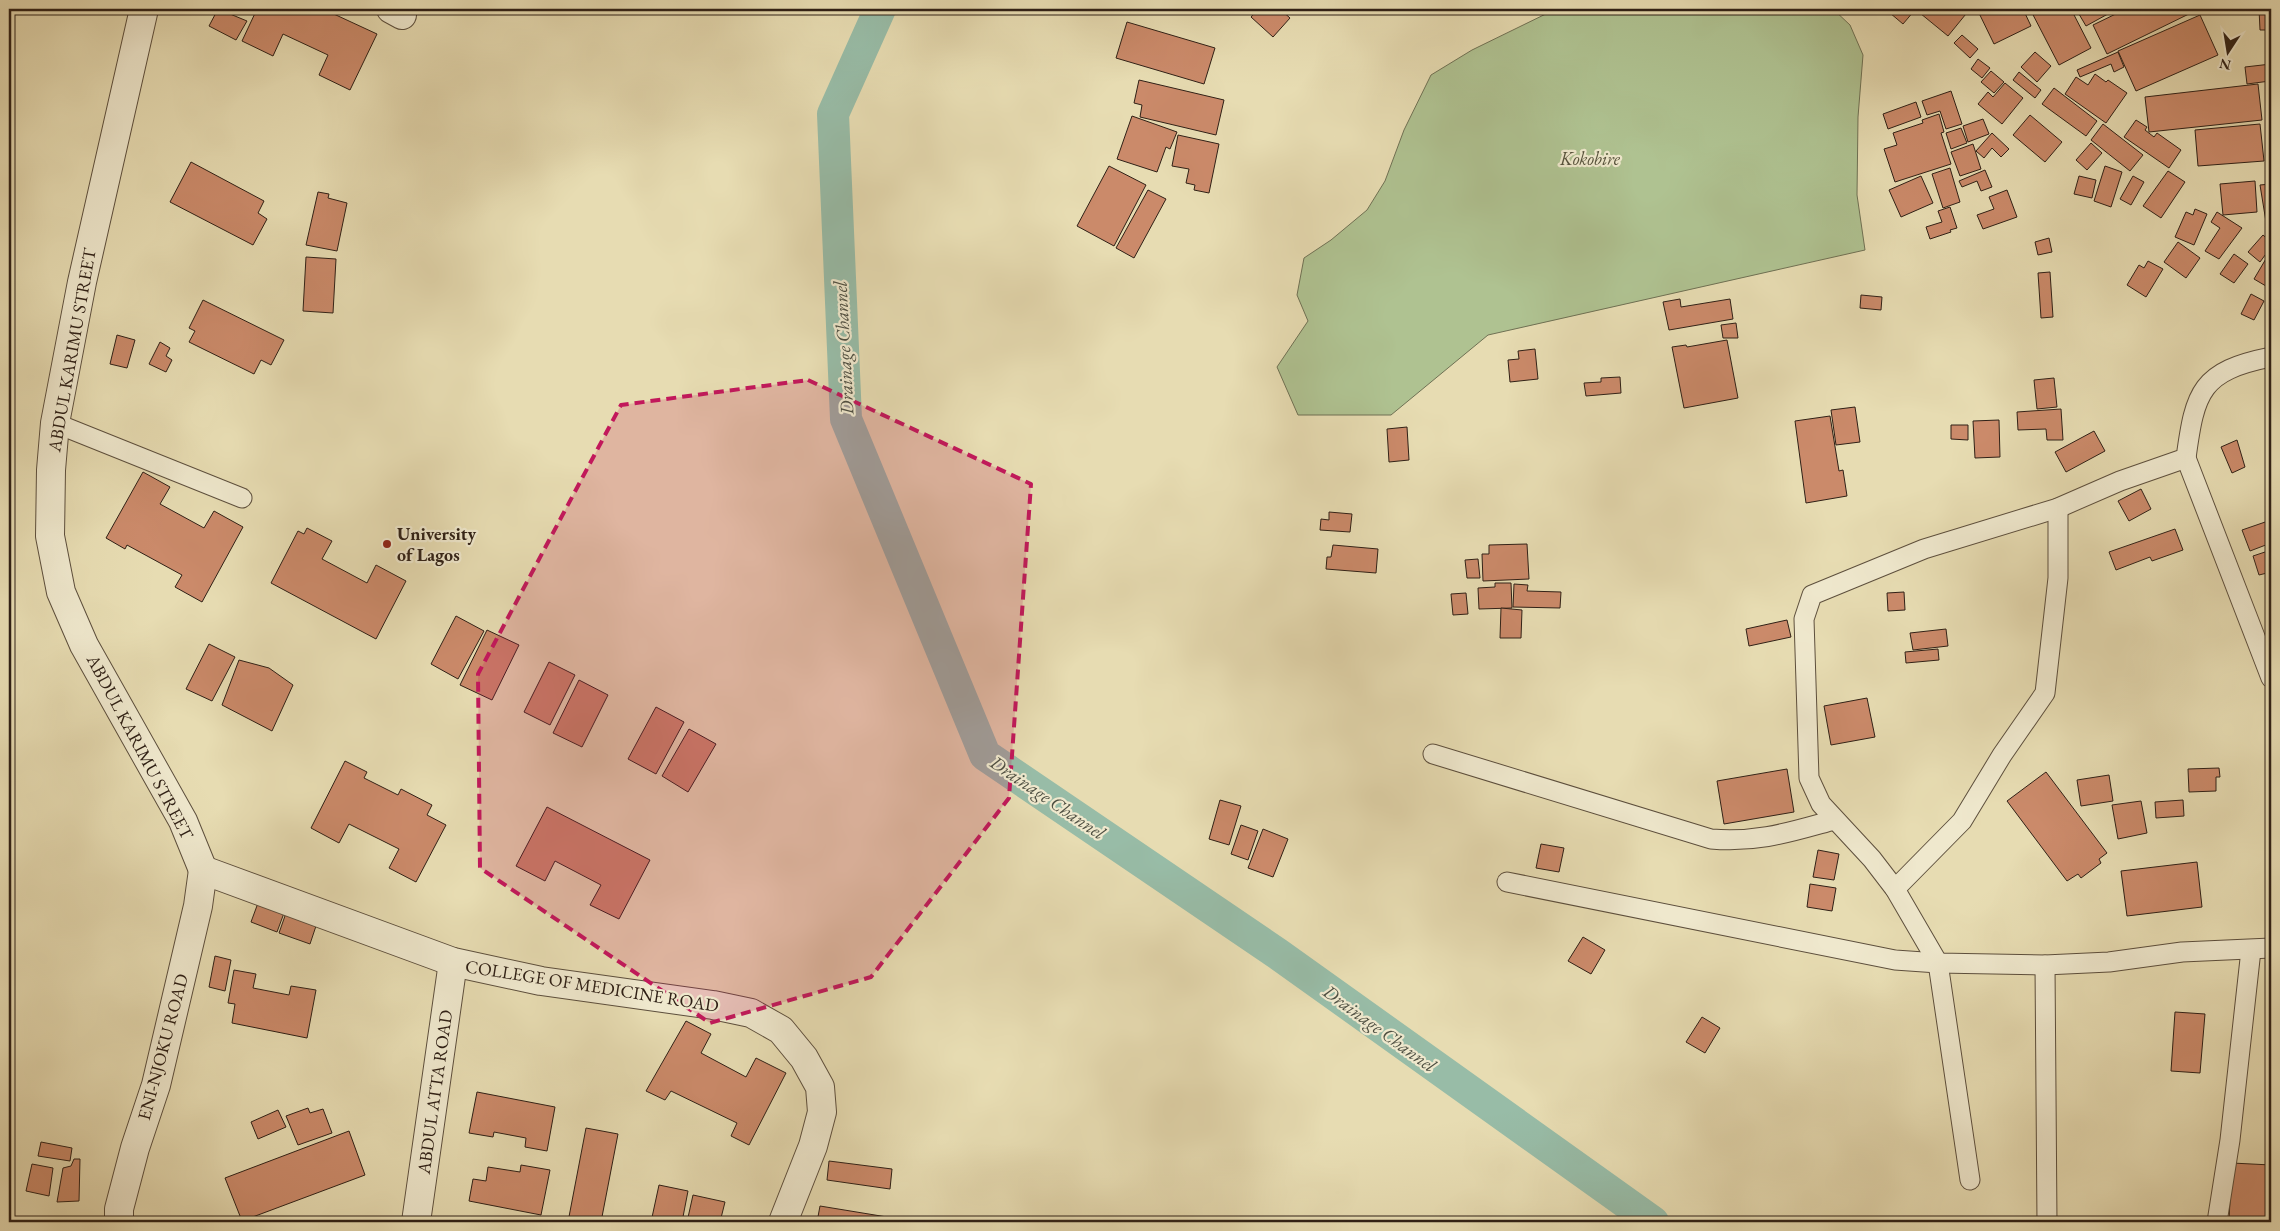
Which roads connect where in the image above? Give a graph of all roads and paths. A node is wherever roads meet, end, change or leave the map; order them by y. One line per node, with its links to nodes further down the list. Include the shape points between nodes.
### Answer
1 (144, 9): 3 (street, ABDUL KARIMU STREET, via 82,282)
2 (2271, 357): 4 (lane, via 2230,367 2210,381 2192,414)
3 (55, 423): 5 (lane); 10 (street, ABDUL KARIMU STREET, via 50,536 61,592 84,645 183,821)
4 (2186, 458): 6 (lane, via 2120,481); 7 (lane)
5 (242, 498)
6 (2058, 508): 9 (lane, via 1924,549 1812,595 1804,619 1809,778 1821,804); 12 (lane, via 2058,578 2045,693 2002,754 1962,821)
7 (2271, 678)
8 (1433, 754): 9 (lane, via 1711,839 1764,839)
9 (1834, 820): 12 (lane, via 1872,859)
10 (203, 870): 15 (street, COLLEGE OF MEDICINE ROAD); 19 (street, ENI-NJOKU ROAD, via 198,906 156,1085 135,1148 119,1208)
11 (1507, 882): 16 (lane, via 1895,960)
12 (1895, 889): 16 (lane)
13 (2271, 948): 14 (lane)
14 (2251, 950): 17 (lane, via 2182,952 2109,962); 23 (lane, via 2230,1140)
15 (453, 962): 20 (street, ABDUL ATTA ROAD); 21 (street, COLLEGE OF MEDICINE ROAD, via 541,981 713,1005 751,1013 781,1030 804,1058 820,1087 822,1112 813,1146)
16 (1938, 963): 17 (lane); 18 (lane)
17 (2045, 964): 22 (lane)
18 (1970, 1180)
19 (119, 1222)
20 (416, 1222)
21 (783, 1222)
22 (2047, 1222)
23 (2217, 1222)

